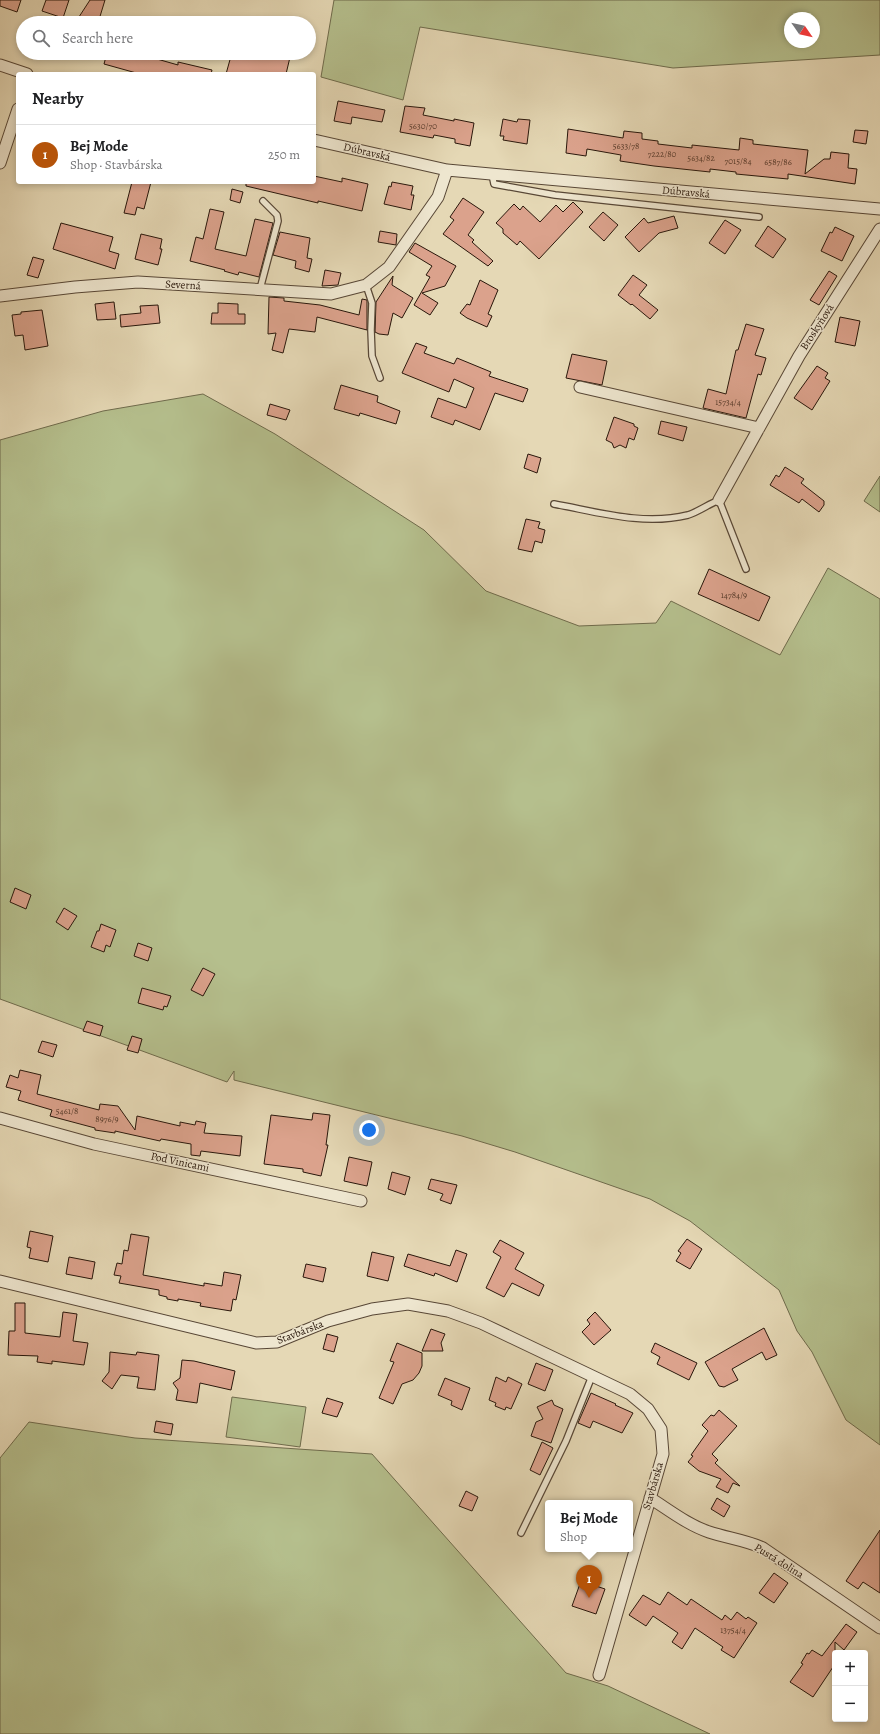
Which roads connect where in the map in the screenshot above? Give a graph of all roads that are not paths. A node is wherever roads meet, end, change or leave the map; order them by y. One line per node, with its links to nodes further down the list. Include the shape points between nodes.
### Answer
1 (0, 65): 2 (street)
2 (21, 72)
3 (16, 115): 5 (street)
4 (316, 140): 6 (street, Dúbravská)
5 (0, 163)
6 (447, 170): 7 (street, Dúbravská); 12 (street, Severná, via 438,197 389,267)
7 (492, 174): 9 (street, Dúbravská); 10 (lane, Dúbravská, via 494,184 555,195)
8 (263, 201): 13 (lane, via 277,215 278,221)
9 (880, 209)
10 (758, 217)
11 (880, 229): 17 (street, Broskyňová, via 799,356)
12 (366, 285): 13 (street, Severná, via 331,294); 15 (lane, via 372,304 372,356)
13 (260, 289): 14 (street, Severná, via 138,282)
14 (0, 296)
15 (380, 378)
16 (580, 387): 17 (street)
17 (759, 428): 18 (street, Broskyňová)
18 (719, 500): 19 (lane, via 690,514 664,519 632,519); 20 (lane)
19 (554, 504)
20 (746, 569)
21 (0, 1118): 22 (street, Pod Vinicami, via 94,1144)
22 (361, 1200)
23 (0, 1281): 24 (street, Stavbárska, via 256,1344 277,1342 328,1321 372,1309 408,1304 448,1311 481,1323)
24 (592, 1376): 25 (street, Stavbárska, via 630,1394 648,1409 661,1429 663,1454); 26 (lane, via 566,1441)
25 (650, 1498): 27 (street, Pustá dolina, via 689,1523 709,1532 747,1541 763,1548); 28 (street, Stavbárska)
26 (521, 1533)
27 (880, 1628)
28 (599, 1675)

